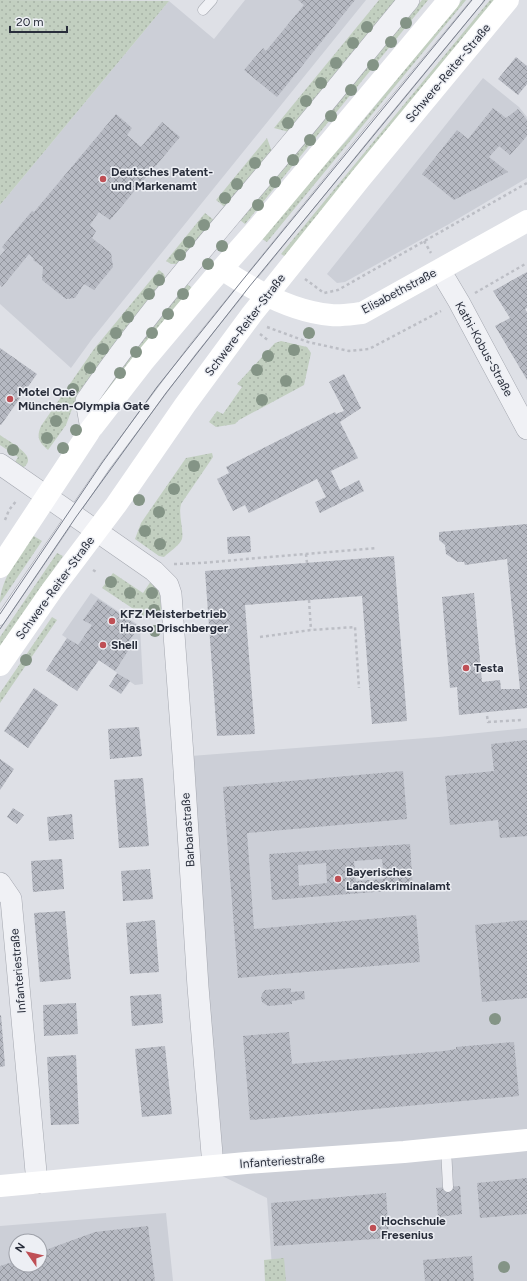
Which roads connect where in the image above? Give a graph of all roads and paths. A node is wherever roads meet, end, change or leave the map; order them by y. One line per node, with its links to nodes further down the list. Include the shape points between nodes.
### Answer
1 (212, 0): 6 (lane)
2 (409, 0): 17 (street, via 217,231 112,364 86,402)
3 (449, 0): 10 (street)
4 (478, 0): 12 (lane)
5 (508, 0): 14 (street, Schwere-Reiter-Straße)
6 (203, 10)
7 (527, 183): 13 (path, via 338,290 324,293)
8 (527, 221): 11 (street, Elisabethstraße)
9 (527, 263): 15 (path)
10 (222, 269): 12 (street, Elisabethstraße); 17 (street, via 143,362)
11 (440, 270): 14 (street, Elisabethstraße, via 362,313 320,313); 15 (street, Kathi-Kobus-Straße)
12 (245, 284): 14 (street, Elisabethstraße); 22 (lane, via 181,364)
13 (312, 286)
14 (267, 296): 24 (street, Schwere-Reiter-Straße, via 185,405)
15 (458, 302): 16 (path, via 369,349 349,351 308,342); 18 (street, Kathi-Kobus-Straße)
16 (279, 331)
17 (91, 429): 20 (street)
18 (527, 429)
19 (0, 464): 20 (street, Barbarastraße)
20 (46, 496): 22 (street, Barbarastraße); 29 (street)
21 (9, 510): 23 (path)
22 (73, 514): 24 (street, Barbarastraße); 31 (lane)
23 (3, 523)
24 (96, 531): 34 (street, Schwere-Reiter-Straße); 41 (street, Barbarastraße, via 154,571 168,586 171,594)
25 (377, 548): 26 (path)
26 (306, 554): 27 (path, via 200,563); 28 (path)
27 (169, 563)
28 (307, 563)
29 (0, 566)
30 (309, 600): 32 (path)
31 (0, 620)
32 (311, 630): 33 (path); 35 (path, via 355,627)
33 (260, 637)
34 (0, 665)
35 (359, 688)
36 (487, 716): 37 (path, via 488,722)
37 (522, 720)
38 (0, 883): 42 (street, Infanteriestraße, via 11,899)
39 (527, 1140): 40 (street, Infanteriestraße)
40 (446, 1148): 41 (street, Infanteriestraße); 44 (lane)
41 (213, 1166): 42 (street, Infanteriestraße)
42 (37, 1183): 43 (street, Infanteriestraße)
43 (0, 1186)
44 (448, 1187)

